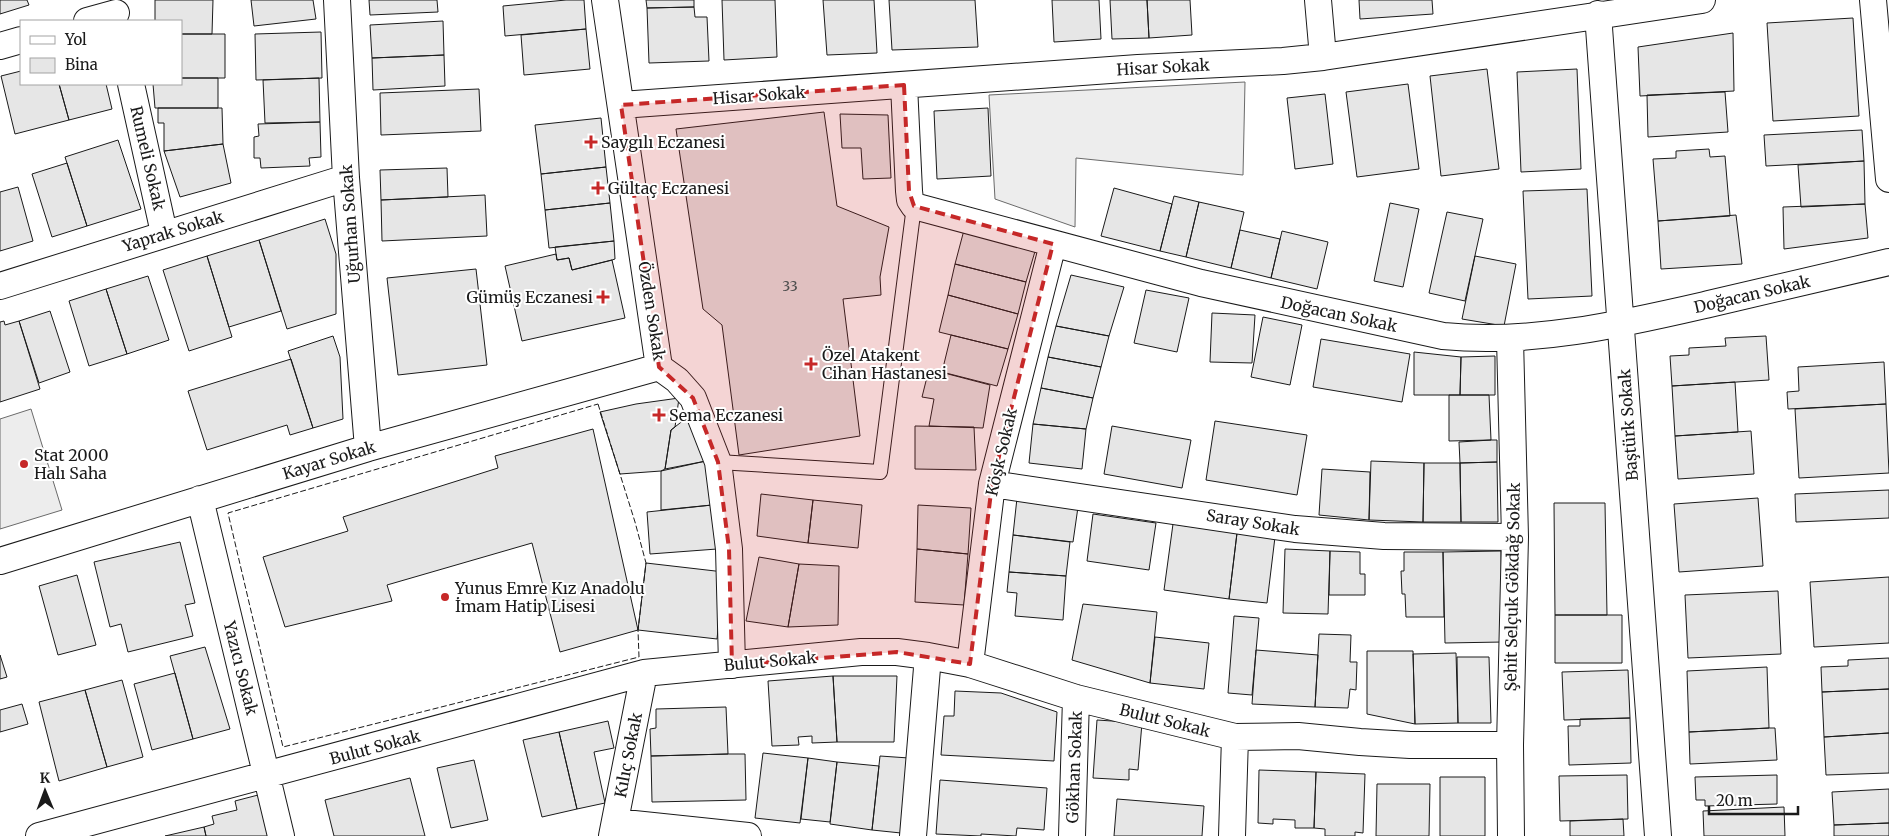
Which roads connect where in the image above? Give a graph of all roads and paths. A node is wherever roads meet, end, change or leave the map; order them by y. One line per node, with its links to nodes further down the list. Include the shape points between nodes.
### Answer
1 (337, 0): 15 (street, Uğurhan Sokak)
2 (605, 0): 14 (street, Özden Sokak)
3 (1318, 0): 11 (street)
4 (1702, 0): 7 (street, Hisar Sokak)
5 (1873, 0): 16 (street)
6 (117, 12): 8 (street)
7 (1598, 14): 11 (street, Hisar Sokak); 22 (street, Baştürk Sokak)
8 (90, 20)
9 (20, 40): 10 (street)
10 (0, 46)
11 (1323, 57): 13 (street, Hisar Sokak)
12 (131, 85): 18 (street, Rumeli Sokak)
13 (904, 85): 14 (street, Hisar Sokak); 17 (street, via 909,191)
14 (621, 105): 24 (street, Özden Sokak)
15 (346, 178): 18 (street, Yaprak Sokak); 25 (street, Uğurhan Sokak)
16 (1889, 180)
17 (914, 206): 19 (street, Doğacan Sokak); 26 (lane, via 880,472)
18 (164, 233): 21 (street, Yaprak Sokak)
19 (1053, 244): 23 (street, Doğacan Sokak, via 1201,284 1444,336); 27 (street, Köşk Sokak)
20 (1889, 262): 22 (street, Doğacan Sokak)
21 (0, 286)
22 (1620, 325): 23 (street, Doğacan Sokak); 47 (street, Baştürk Sokak)
23 (1510, 339): 29 (street, Şehit Selçuk Gökdağ Sokak)
24 (660, 367): 25 (street, Kayar Sokak); 26 (street, Özden Sokak, via 693,398)
25 (368, 448): 28 (street, Kayar Sokak)
26 (718, 462): 32 (street, Özden Sokak, via 729,549)
27 (992, 484): 29 (street, Saray Sokak, via 1295,529 1384,536); 33 (street, Köşk Sokak)
28 (200, 500): 30 (street, Kayar Sokak); 38 (street, Yazıcı Sokak)
29 (1515, 537): 37 (street, Şehit Selçuk Gökdağ Sokak)
30 (0, 561)
31 (928, 656): 32 (street, Bulut Sokak, via 861,652); 33 (street, Bulut Sokak); 43 (street)
32 (732, 664): 34 (street, Bulut Sokak)
33 (970, 664): 35 (street, Bulut Sokak)
34 (644, 674): 38 (street, Bulut Sokak); 39 (street, Kılıç Sokak)
35 (1076, 698): 36 (street, Bulut Sokak); 44 (street, Gökhan Sokak)
36 (1235, 736): 37 (street, Bulut Sokak, via 1298,736 1410,745); 45 (street)
37 (1510, 744): 46 (street, Şehit Selçuk Gökdağ Sokak)
38 (267, 776): 40 (street, Bulut Sokak); 41 (street, Yazıcı Sokak)
39 (614, 829): 42 (street)
40 (39, 836)
41 (281, 836)
42 (748, 836)
43 (912, 836)
44 (1072, 836)
45 (1232, 836)
46 (1511, 836)
47 (1658, 836)

